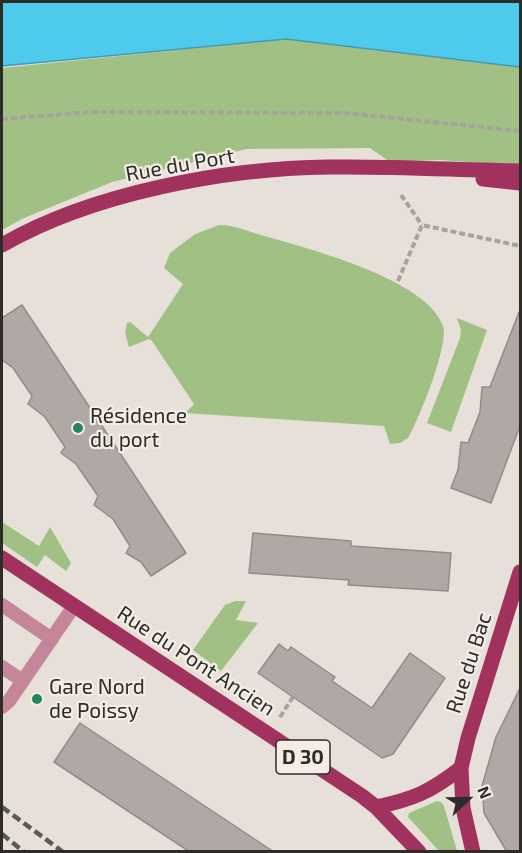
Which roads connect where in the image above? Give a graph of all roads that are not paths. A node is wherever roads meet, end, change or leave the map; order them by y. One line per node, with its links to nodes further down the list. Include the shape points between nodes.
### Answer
1 (375, 168): 2 (main road, Rue du Port); 3 (main road, Rue du Port); 4 (main road, Rue du Port, via 276,170 188,182 128,195 69,214)
2 (520, 171)
3 (520, 183)
4 (2, 245)
5 (2, 558): 8 (main road, Rue du Pont Ancien / D 30)
6 (520, 572): 13 (main road, Rue du Bac)
7 (2, 605): 9 (lane)
8 (74, 606): 9 (lane); 14 (main road, Rue du Pont Ancien / D 30)
9 (52, 639): 11 (lane)
10 (2, 667): 11 (lane)
11 (23, 681): 12 (lane)
12 (2, 707)
13 (461, 768): 14 (main road, via 422,794); 16 (main road, via 460,788)
14 (376, 807): 15 (main road, Rue du Pont Ancien / D 30)
15 (418, 852)
16 (473, 852)

